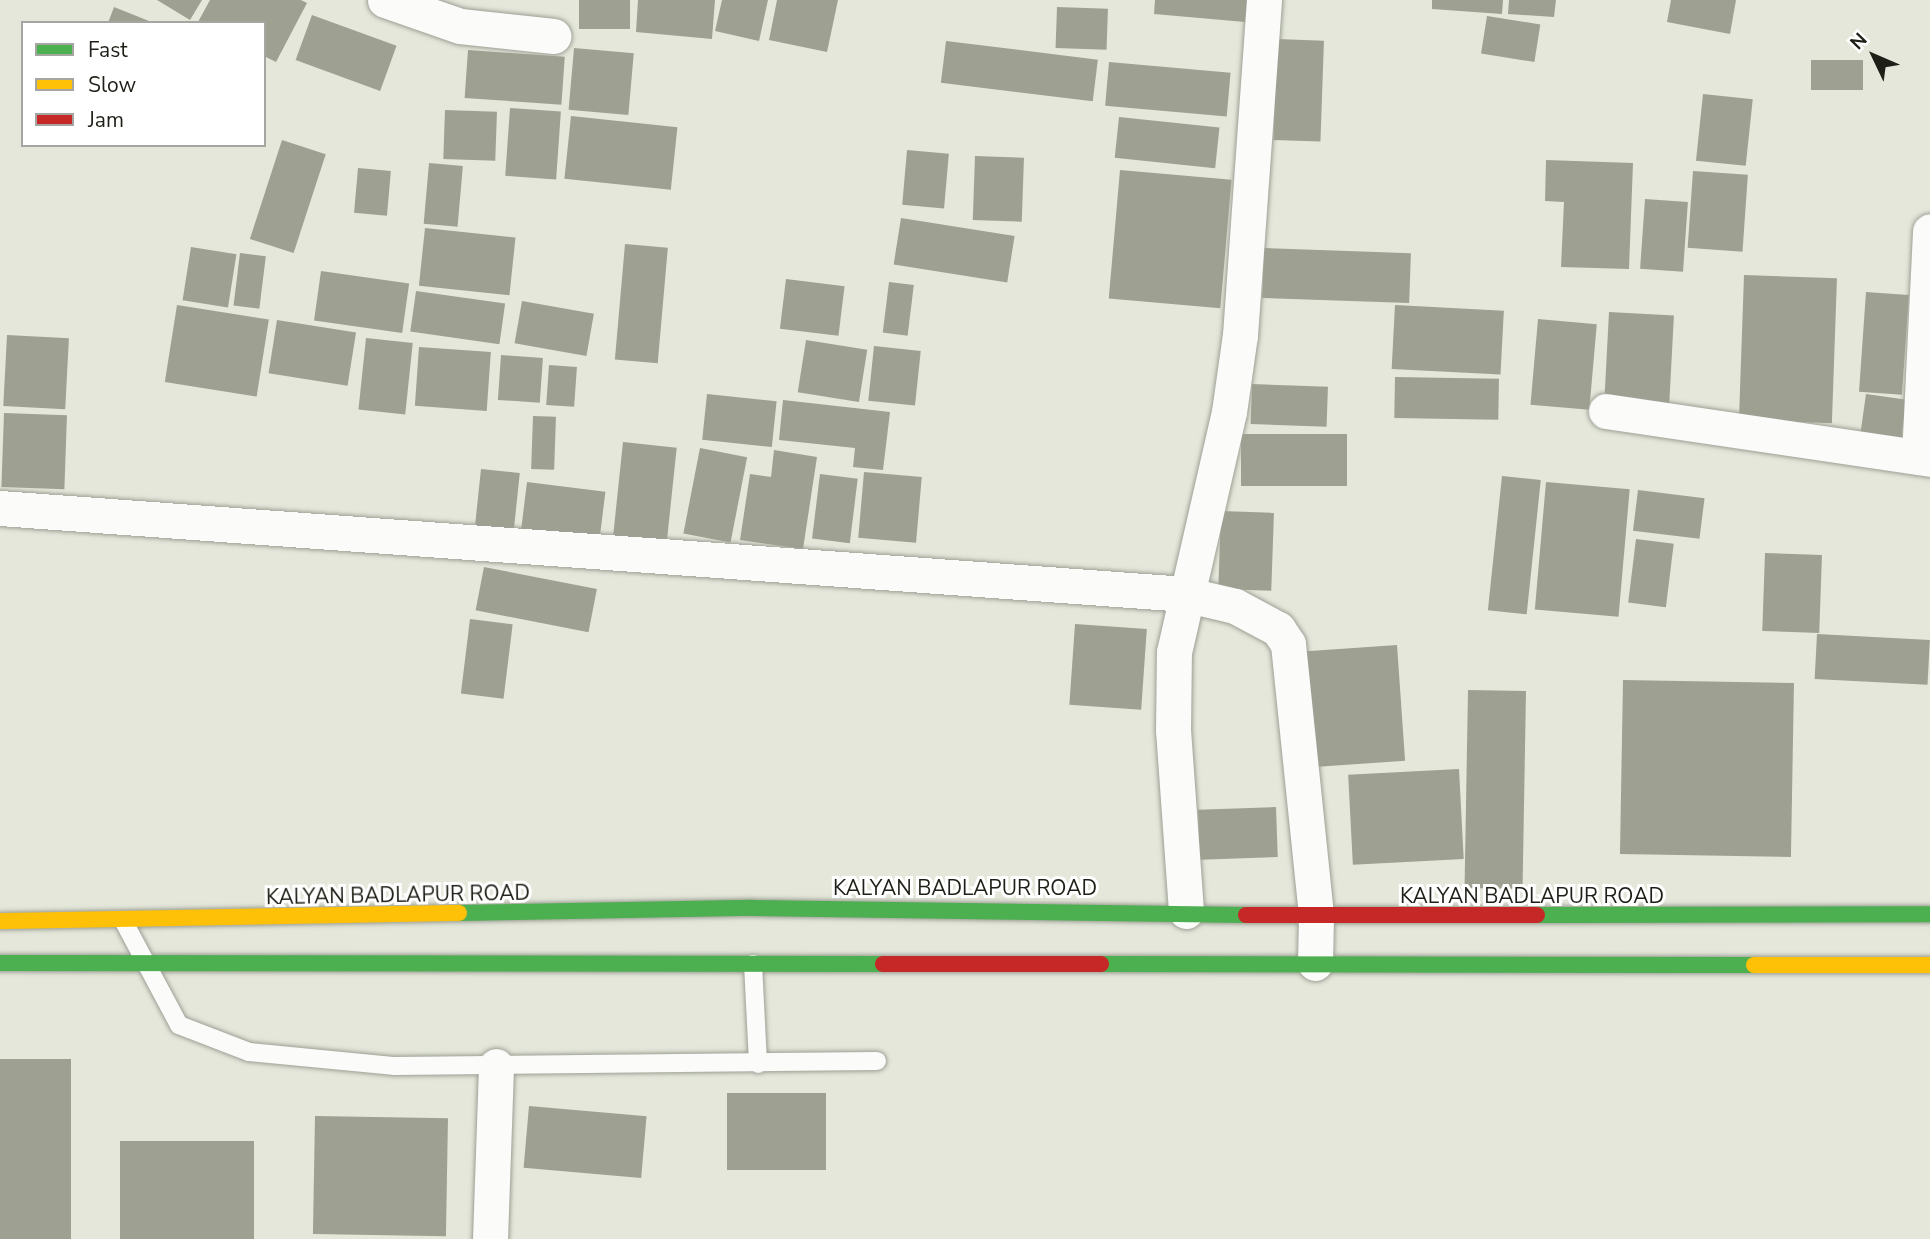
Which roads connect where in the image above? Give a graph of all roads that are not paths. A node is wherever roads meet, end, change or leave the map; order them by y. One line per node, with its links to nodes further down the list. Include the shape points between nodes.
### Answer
1 (385, 0): 3 (street, via 460,26)
2 (1264, 0): 8 (street, via 1240,335 1229,412)
3 (553, 36)
4 (1930, 231): 6 (street)
5 (1606, 411): 6 (street)
6 (1925, 458)
7 (0, 508): 8 (street)
8 (1184, 594): 9 (street, via 1174,652 1173,730); 11 (street, via 1259,615 1288,644)
9 (1186, 911): 11 (main road, KALYAN BADLAPUR ROAD); 13 (main road, KALYAN BADLAPUR ROAD)
10 (1930, 914): 11 (main road, KALYAN BADLAPUR ROAD)
11 (1316, 916): 15 (street)
12 (0, 921): 13 (main road, KALYAN BADLAPUR ROAD)
13 (124, 922): 16 (lane)
14 (0, 963): 16 (main road)
15 (1315, 963): 17 (main road, via 886,957); 18 (main road)
16 (146, 964): 17 (main road); 21 (lane, via 179,1025 249,1052 395,1066)
17 (753, 964): 20 (lane)
18 (1930, 965)
19 (877, 1061): 20 (lane)
20 (758, 1064): 21 (lane)
21 (496, 1066): 22 (street)
22 (490, 1239)

